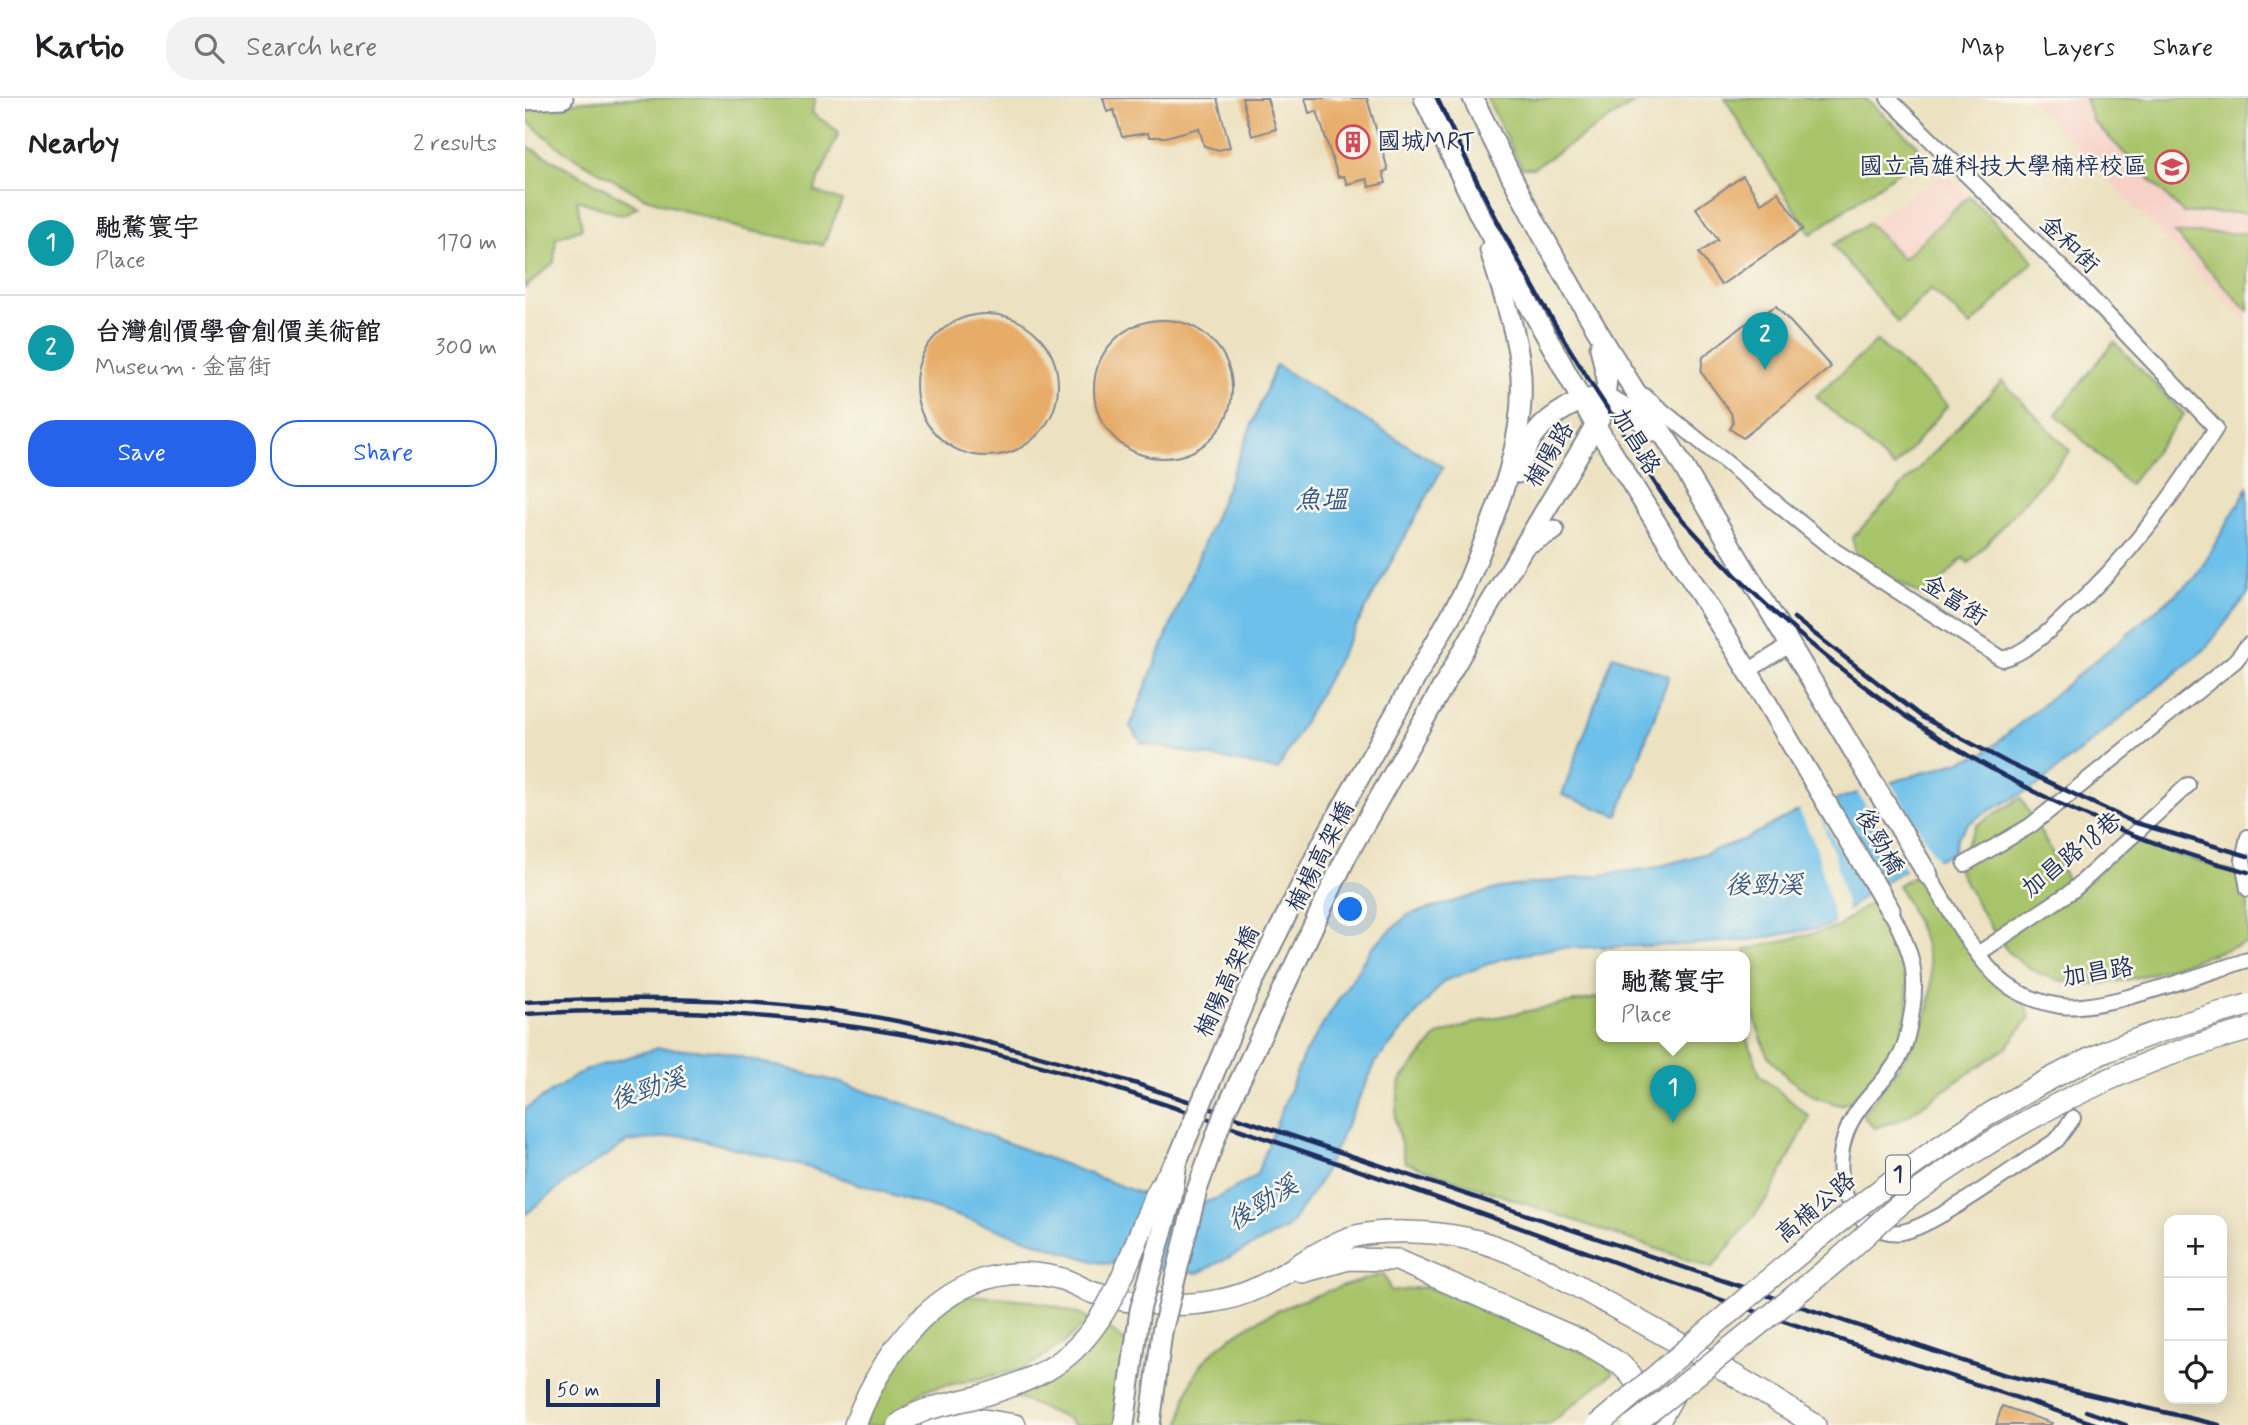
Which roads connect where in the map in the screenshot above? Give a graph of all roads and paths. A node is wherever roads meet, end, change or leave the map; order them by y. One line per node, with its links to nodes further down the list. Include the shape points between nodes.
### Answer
1 (562, 98): 5 (street)
2 (1425, 98): 6 (street, 加昌路)
3 (1473, 98): 7 (street, 加昌路)
4 (1888, 98): 12 (street, 金和街, via 2076,282)
5 (525, 100)
6 (1480, 216): 10 (street, 加昌路); 16 (street, via 1514,334 1521,396 1499,500)
7 (1591, 318): 8 (street, 加昌路); 9 (street, 楠陽路, via 1607,379)
8 (1629, 384): 12 (street, 金富街, via 1834,550 2002,659 2012,657 2052,628 2106,579 2171,500); 13 (street, 加昌路)
9 (1606, 398): 10 (street); 11 (street, 楠陽路); 13 (street)
10 (1583, 402): 11 (street, 加昌路); 16 (street, via 1557,414 1536,433 1500,524)
11 (1596, 426): 15 (street, 楠陽路); 20 (street, 加昌路)
12 (2215, 428)
13 (1671, 446): 19 (street, 加昌路)
14 (1554, 530): 15 (street)
15 (1524, 545): 17 (street, 楠陽路)
16 (1464, 592): 34 (street, 楠陽高架橋, bridge, via 1313,863 1249,990)
17 (1488, 607): 42 (street, 楠楊高架橋, bridge, via 1347,855 1224,1114 1197,1190 1162,1332)
18 (2248, 645): 25 (street, via 2235,661 2030,825)
19 (1788, 646): 20 (street); 21 (street, 加昌路)
20 (1748, 671): 23 (street, 加昌路)
21 (1868, 774): 26 (street, 後勁橋)
22 (2188, 785): 29 (street, 加昌路18巷, via 2072,891)
23 (1825, 800): 28 (street, 後勁橋)
24 (2248, 837): 27 (street, via 2243,860)
25 (1965, 864)
26 (1927, 875): 29 (street, 加昌路)
27 (2248, 889)
28 (1890, 910): 33 (street, via 1910,947 1915,979 1912,1011 1902,1053 1849,1125 1842,1147 1843,1189 1853,1211 1874,1227 1899,1233 1933,1219 2057,1140)
29 (1979, 953): 30 (street, 加昌路, via 2010,987 2070,1006 2135,994)
30 (2248, 960)
31 (2248, 1006): 43 (main road, 高楠公路 / 1, bridge, via 2106,1052 2031,1090 1906,1169)
32 (2248, 1030): 36 (main road, 1, bridge, via 2117,1073 1975,1152 1909,1197)
33 (2073, 1118)
34 (1177, 1161): 38 (main road, bridge, via 1155,1195 1109,1304 1069,1354 1022,1381 979,1397 935,1406); 41 (street, 楠陽高架橋, bridge, via 1172,1198 1140,1310)
35 (1278, 1280): 37 (main road, via 1233,1297 1191,1303 1121,1298 1040,1275 1008,1275 975,1283 940,1301 906,1333 883,1364); 45 (main road, via 1349,1259 1406,1262 1582,1341 1619,1363 1639,1387); 47 (main road, via 1347,1239 1401,1233 1465,1238 1554,1274)
36 (1673, 1396): 44 (main road, 1, bridge); 46 (main road)
37 (855, 1425)
38 (898, 1425)
39 (932, 1425): 40 (main road, via 971,1418)
40 (1015, 1425)
41 (1124, 1425)
42 (1150, 1425)
43 (1597, 1425)
44 (1633, 1425)
45 (1642, 1425)
46 (1657, 1425)
47 (1815, 1425)

